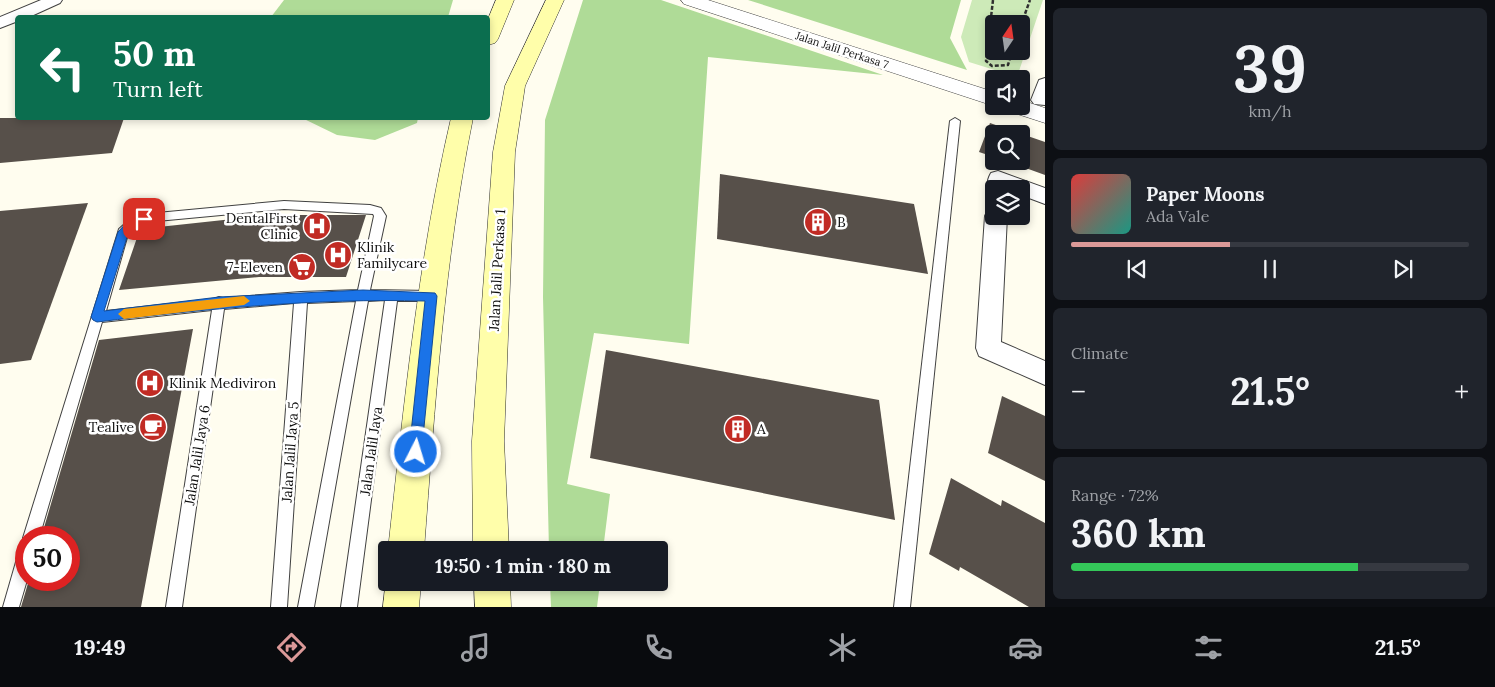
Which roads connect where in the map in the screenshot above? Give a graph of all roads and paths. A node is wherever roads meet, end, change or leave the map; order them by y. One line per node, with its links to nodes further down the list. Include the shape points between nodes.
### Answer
1 (54, 0): 8 (street)
2 (505, 0): 13 (main road)
3 (555, 0): 32 (main road, Jalan Jalil Perkasa 1, via 515,86 504,152 488,441)
4 (690, 0): 17 (street, Jalan Jalil Perkasa 7)
5 (731, 0): 16 (street, Jalan Jalil Perkasa 7)
6 (993, 0): 9 (path)
7 (1030, 0): 10 (path)
8 (20, 15)
9 (991, 15)
10 (1025, 15)
11 (15, 17): 12 (street)
12 (0, 24)
13 (490, 34)
14 (986, 60): 15 (path, via 992,66 1008,66)
15 (1010, 60)
16 (985, 82)
17 (985, 96)
18 (462, 120): 25 (main road, via 452,158)
19 (955, 122): 43 (lane)
20 (1030, 190): 21 (street)
21 (1045, 196)
22 (995, 225): 29 (street, via 988,348)
23 (363, 294): 24 (lane); 26 (lane); 28 (lane, via 380,216 377,211 284,205 157,217 132,224 124,232); 39 (lane)
24 (392, 295): 25 (lane); 40 (lane, Jalan Jalil Jaya)
25 (431, 296): 31 (main road)
26 (301, 297): 27 (lane); 38 (lane, Jalan Jalil Jaya 5)
27 (219, 302): 28 (lane); 37 (lane, Jalan Jalil Jaya 6)
28 (97, 317): 30 (lane)
29 (1045, 373)
30 (35, 526)
31 (407, 541)
32 (491, 541)
33 (16, 591): 36 (lane)
34 (402, 591): 41 (main road)
35 (492, 591): 42 (main road)
36 (11, 607)
37 (174, 607)
38 (279, 607)
39 (306, 607)
40 (349, 607)
41 (401, 607)
42 (493, 607)
43 (902, 607)

